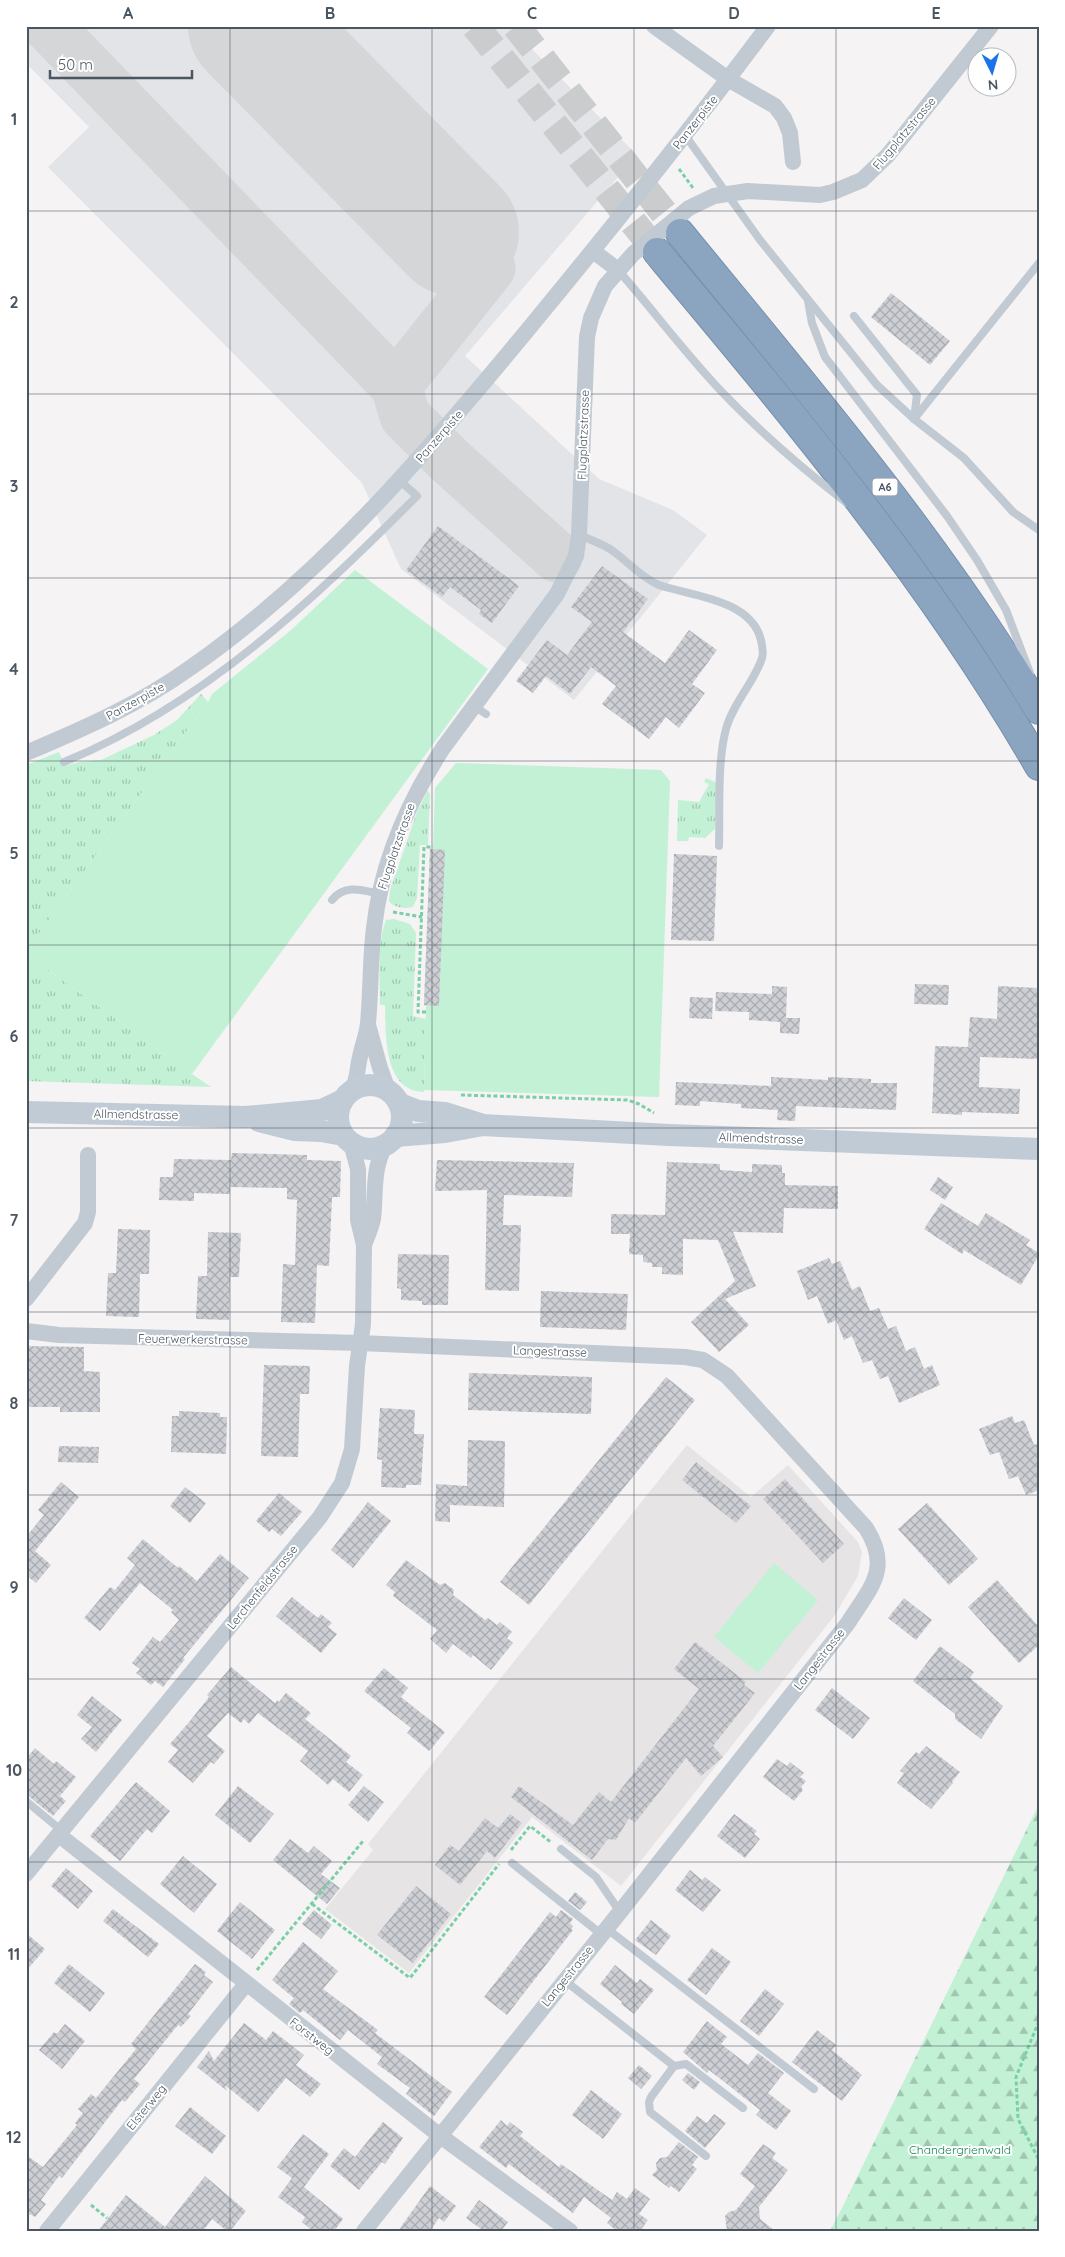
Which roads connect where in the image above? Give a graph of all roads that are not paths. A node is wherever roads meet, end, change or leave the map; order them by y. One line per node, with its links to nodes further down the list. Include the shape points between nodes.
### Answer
1 (654, 26): 4 (street)
2 (768, 26): 4 (street, Panzerpiste)
3 (991, 26): 7 (street, Flugplatzstrasse, via 888,155 862,180 820,194 761,191)
4 (728, 79): 5 (street, Panzerpiste); 6 (street, via 775,106 790,133)
5 (685, 135): 7 (lane); 9 (street, Panzerpiste)
6 (792, 162)
7 (726, 194): 12 (street, Flugplatzstrasse, via 703,200 689,208); 13 (lane)
8 (680, 233): 22 (highway, A6, via 879,479)
9 (593, 251): 12 (street); 16 (street, Panzerpiste, via 454,420)
10 (657, 252): 18 (highway, A6)
11 (1039, 263): 15 (lane)
12 (618, 270): 18 (lane, via 720,390 750,420 814,478); 19 (street, Flugplatzstrasse, via 597,303 587,338)
13 (808, 300): 15 (lane, via 877,385); 20 (lane, via 812,323 825,357 977,560 1006,610)
14 (854, 316): 15 (lane, via 917,396)
15 (914, 419): 17 (lane, via 964,458 1013,512)
16 (399, 480): 23 (street, Panzerpiste, via 286,591 190,669 141,699); 24 (lane, via 417,496 260,642 215,678 158,715)
17 (1039, 530)
18 (884, 532): 25 (highway, A6, via 992,687)
19 (579, 535): 26 (lane, via 612,550 658,584 703,596 737,610 760,635 762,658 726,729); 28 (street, Flugplatzstrasse, via 576,556 556,594 480,710 443,748 414,796)
20 (1032, 679)
21 (1039, 696): 22 (lane)
22 (1037, 699)
23 (26, 753)
24 (64, 762)
25 (1039, 766)
26 (719, 846)
27 (332, 900): 28 (lane, via 341,891 349,889)
28 (378, 902): 29 (street, Flugplatzstrasse)
29 (368, 1026): 30 (street, Flugplatzstrasse, via 357,1077); 31 (street, Flugplatzstrasse, via 380,1068)
30 (346, 1095): 31 (main road, via 373,1085); 33 (main road, Allmendstrasse, via 322,1110); 35 (main road, via 338,1118)
31 (394, 1097): 34 (main road, Allmendstrasse, via 418,1111 444,1113); 36 (main road, via 401,1122)
32 (26, 1112): 33 (main road, Allmendstrasse)
33 (246, 1117): 35 (main road, Allmendstrasse)
34 (483, 1125): 36 (main road, Allmendstrasse); 37 (main road, Allmendstrasse)
35 (347, 1139): 36 (main road, via 358,1147 370,1149); 39 (street, Lerchenfeldstrasse, via 358,1169 358,1220)
36 (391, 1140): 39 (street, Lerchenfeldstrasse, via 378,1166 372,1220)
37 (1039, 1149)
38 (88, 1154): 40 (street, via 88,1212 85,1223)
39 (364, 1245): 42 (street, Lerchenfeldstrasse)
40 (26, 1300)
41 (26, 1331): 42 (street, Feuerwerkerstrasse, via 59,1335)
42 (360, 1343): 44 (street, Lerchenfeldstrasse, via 352,1449 335,1496); 48 (street, Langestrasse, via 703,1360 727,1376 866,1528 874,1541 878,1554 877,1572 848,1622)
43 (26, 1801): 44 (lane)
44 (61, 1833): 47 (street, Lerchenfeldstrasse); 51 (street, Forstweg)
45 (561, 1849): 48 (lane, via 596,1877)
46 (512, 1863): 49 (lane)
47 (26, 1874)
48 (620, 1912): 49 (street, Langestrasse)
49 (604, 1931): 50 (street, Langestrasse); 53 (lane)
50 (564, 1980): 52 (lane); 55 (street, Langestrasse)
51 (246, 1984): 55 (street, Forstweg); 57 (street, Elsterweg)
52 (674, 2066): 54 (lane, via 686,2064); 56 (lane, via 651,2096 650,2112)
53 (814, 2089)
54 (743, 2108)
55 (439, 2135): 58 (street, Langestrasse); 59 (street, Forstweg)
56 (706, 2156)
57 (47, 2231)
58 (364, 2231)
59 (570, 2231)

